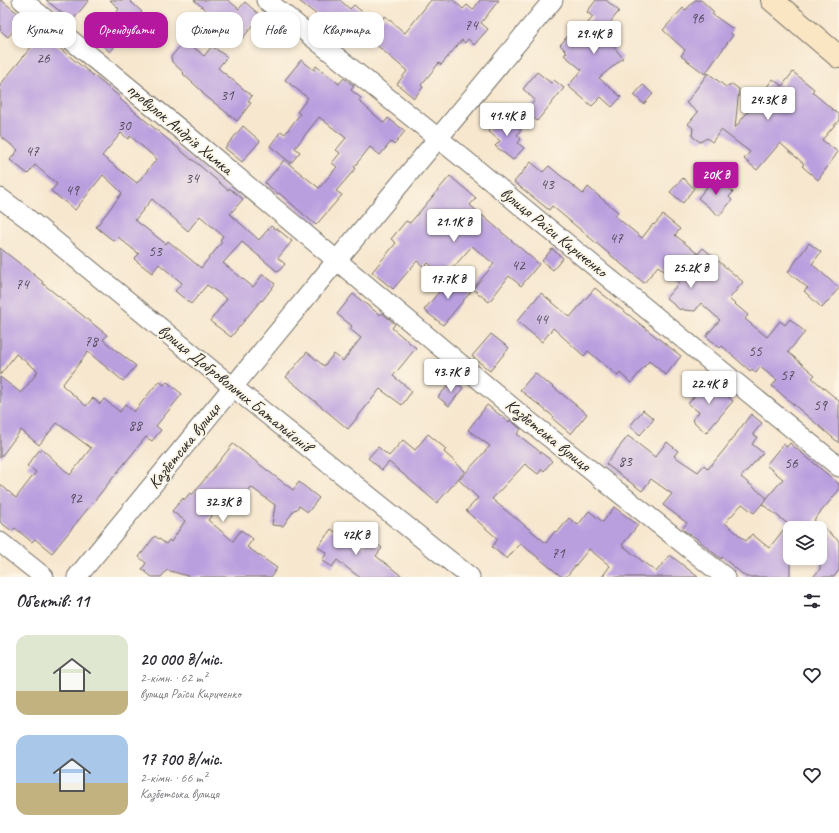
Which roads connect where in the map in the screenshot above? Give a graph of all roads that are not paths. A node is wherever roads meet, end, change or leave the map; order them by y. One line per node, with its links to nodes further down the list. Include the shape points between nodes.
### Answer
1 (22, 0): 8 (street, провулок Андрія Химка)
2 (266, 0): 6 (street, вулиця Раїси Кириченко)
3 (553, 0): 6 (street, Казбетська вулиця)
4 (772, 0): 5 (main road)
5 (839, 57)
6 (438, 138): 8 (street, Казбетська вулиця); 10 (street, вулиця Раїси Кириченко)
7 (0, 198): 9 (street, вулиця Добровольчих Батальйонів)
8 (337, 260): 9 (street, Казбетська вулиця); 15 (street, Казбетська вулиця, via 525,418)
9 (233, 386): 13 (street, Казбетська вулиця); 14 (street, вулиця Добровольчих Батальйонів)
10 (839, 467)
11 (0, 542): 12 (street)
12 (44, 577)
13 (77, 577)
14 (470, 577)
15 (724, 577)

